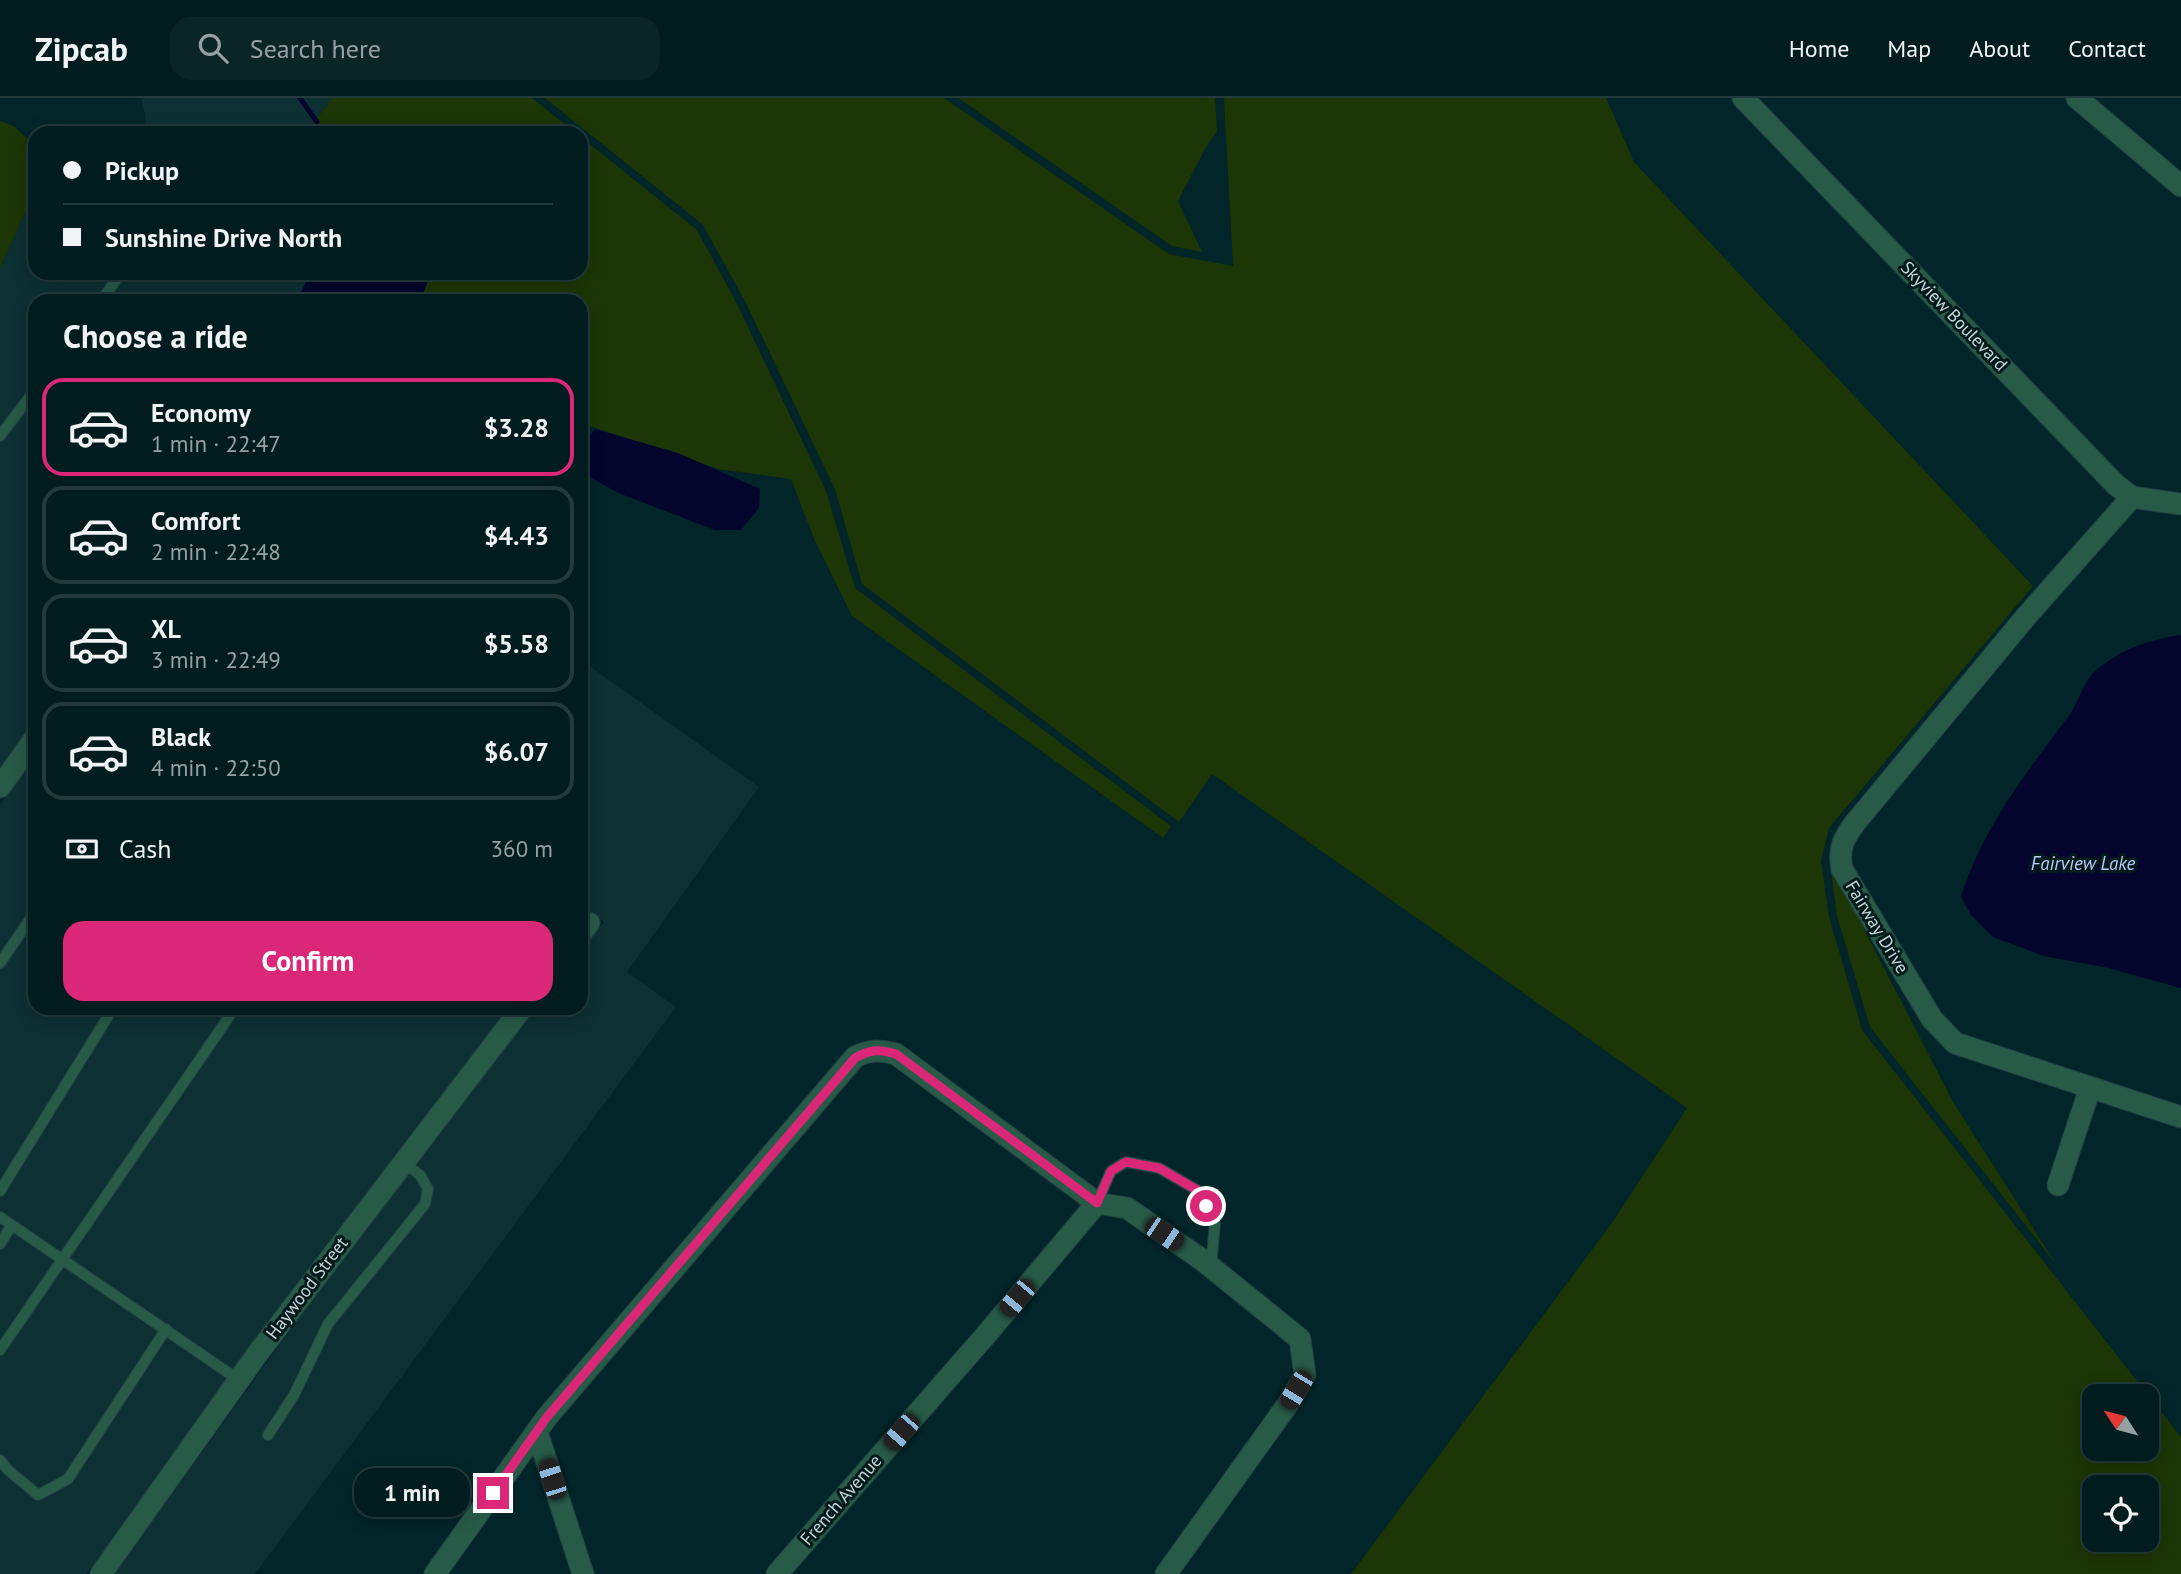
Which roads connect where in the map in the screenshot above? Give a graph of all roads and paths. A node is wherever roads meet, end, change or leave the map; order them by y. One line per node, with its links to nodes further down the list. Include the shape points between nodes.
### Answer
1 (1743, 98): 6 (street, Skyview Boulevard, via 2116,485)
2 (2077, 98): 3 (street)
3 (2181, 186)
4 (28, 399): 5 (lane)
5 (0, 436)
6 (2132, 496): 7 (street); 15 (street, Fairway Drive, via 1855,823 1842,840 1839,855 1842,869 1944,1034 1970,1050)
7 (2181, 504)
8 (28, 749): 9 (street)
9 (0, 787)
10 (28, 922): 11 (lane)
11 (0, 964)
12 (109, 1015): 19 (lane)
13 (231, 1015): 24 (lane)
14 (517, 1015): 17 (street, Haywood Street)
15 (2090, 1088): 16 (street, Fairway Drive); 18 (street)
16 (2181, 1117)
17 (403, 1162): 28 (street, Haywood Street); 30 (lane, via 429,1189 425,1204 328,1324 294,1395)
18 (2058, 1185)
19 (0, 1191)
20 (1097, 1203): 25 (street, via 1127,1208); 25 (lane, via 1111,1171 1126,1162 1159,1168 1197,1190 1215,1223); 29 (street, via 896,1054 868,1051 855,1058); 35 (street, French Avenue)
21 (0, 1217): 22 (lane)
22 (11, 1226): 23 (lane); 24 (lane)
23 (0, 1244)
24 (62, 1259): 26 (lane); 27 (lane)
25 (1210, 1267): 36 (street, via 1300,1339 1305,1375)
26 (166, 1329): 28 (lane); 31 (lane, via 68,1479 38,1495)
27 (0, 1350)
28 (239, 1380): 32 (street, Haywood Street)
29 (537, 1432): 33 (street); 34 (street)
30 (268, 1435)
31 (0, 1460)
32 (101, 1574)
33 (435, 1574)
34 (583, 1574)
35 (777, 1574)
36 (1166, 1574)

